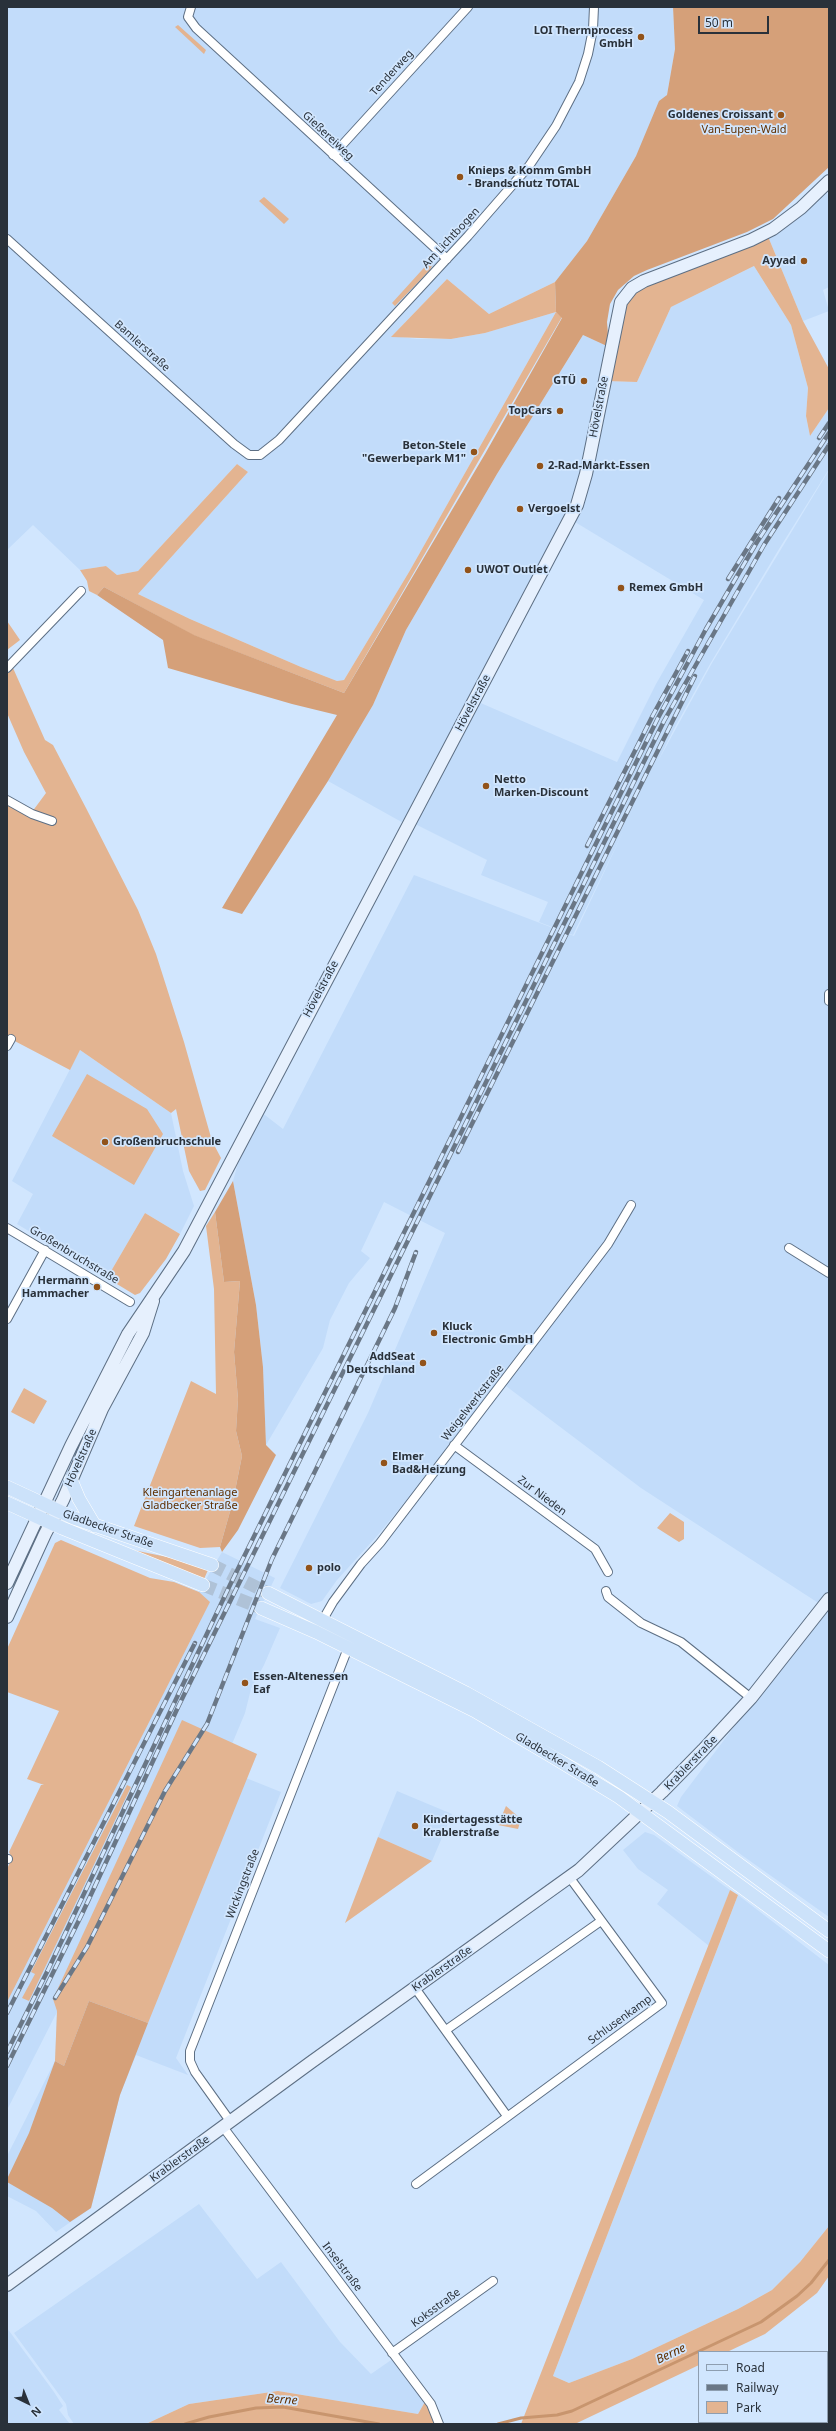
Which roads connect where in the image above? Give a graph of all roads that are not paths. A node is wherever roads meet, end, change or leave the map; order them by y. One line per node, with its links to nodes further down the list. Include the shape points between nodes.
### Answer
1 (191, 7): 4 (street, Gießereiweg, via 188,17 196,28)
2 (468, 7): 4 (street, Tenderweg)
3 (594, 7): 7 (street, Am Lichtbogen, via 588,54 579,82 556,126 514,185)
4 (333, 155): 7 (street, Gießereiweg)
5 (827, 187): 20 (main road, Hövelstraße, via 769,231 644,281 632,288 621,302 586,474 577,505 206,1210)
6 (7, 239): 8 (street, Bamlerstraße, via 237,447 250,455 260,455)
7 (447, 259): 8 (street, Am Lichtbogen)
8 (268, 451)
9 (81, 591): 10 (street)
10 (7, 668)
11 (7, 800): 12 (street, via 32,814)
12 (52, 821)
13 (829, 994): 14 (street)
14 (829, 1001)
15 (631, 1205): 23 (street, Weigelwerkstraße, via 608,1244)
16 (7, 1228): 18 (street, Großenbruchstraße)
17 (789, 1248): 19 (street)
18 (45, 1250): 21 (street, Großenbruchstraße); 22 (street)
19 (829, 1273)
20 (154, 1299): 24 (main road, Hövelstraße, via 143,1333 102,1409); 27 (main road, Hövelstraße, via 132,1327)
21 (130, 1302)
22 (7, 1319)
23 (454, 1445): 33 (street, Zur Nieden, via 596,1549); 41 (street, Weigelwerkstraße, via 347,1583)
24 (71, 1480): 28 (main road, Hövelstraße); 31 (main road)
25 (7, 1487): 27 (main road, Gladbecker Straße)
26 (7, 1503): 29 (main road, Gladbecker Straße)
27 (43, 1504): 28 (main road, Gladbecker Straße); 29 (main road, Hövelstraße)
28 (57, 1511): 30 (main road, Hövelstraße); 31 (main road, Gladbecker Straße)
29 (37, 1517): 30 (main road, Gladbecker Straße); 34 (main road, Hövelstraße)
30 (50, 1523): 35 (main road, Gladbecker Straße); 40 (main road, Hövelstraße)
31 (95, 1526): 32 (main road, Gladbecker Straße)
32 (212, 1565)
33 (608, 1572)
34 (7, 1583)
35 (203, 1585)
36 (606, 1591): 44 (street, via 608,1597 641,1623 681,1642)
37 (268, 1593): 41 (main road, Gladbecker Straße)
38 (829, 1600): 44 (main road, Krablerstraße)
39 (261, 1608): 42 (main road, Gladbecker Straße)
40 (7, 1617)
41 (322, 1620): 42 (street, Weigelwerkstraße); 45 (main road, Gladbecker Straße, via 466,1693 598,1767)
42 (316, 1632): 43 (main road, Gladbecker Straße)
43 (348, 1648): 46 (main road, Gladbecker Straße, via 475,1711 560,1761); 55 (street, Wickingstraße, via 190,2051 190,2061 195,2072)
44 (751, 1698): 45 (main road, Krablerstraße)
45 (652, 1801): 46 (main road, Krablerstraße); 49 (main road, Gladbecker Straße)
46 (640, 1813): 47 (main road, Krablerstraße); 50 (main road, Gladbecker Straße)
47 (570, 1878): 48 (street, Schlusenkamp); 52 (main road, Krablerstraße)
48 (601, 1920): 53 (street); 54 (street, Schlusenkamp, via 662,2003)
49 (824, 1927): 50 (main road)
50 (802, 1930): 51 (main road, Gladbecker Straße)
51 (829, 1951)
52 (415, 1988): 53 (street); 55 (main road, Krablerstraße)
53 (446, 2030): 54 (street)
54 (507, 2116): 56 (street, Schlusenkamp)
55 (227, 2124): 58 (main road, Krablerstraße); 59 (street, Inselstraße)
56 (416, 2184)
57 (493, 2281): 59 (street, Koksstraße)
58 (7, 2286)
59 (392, 2353): 60 (street, Inselstraße, via 431,2404)
60 (439, 2423)

